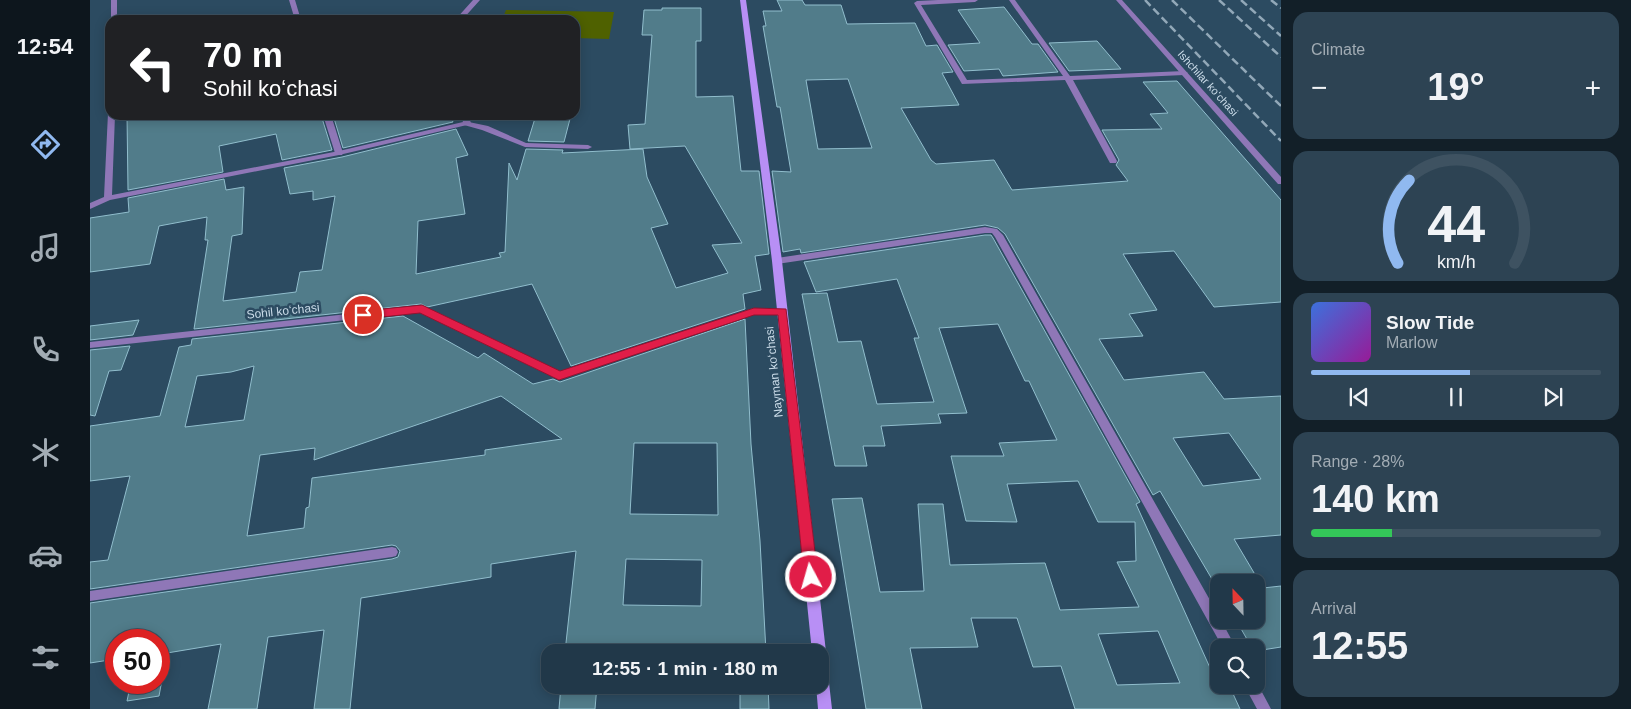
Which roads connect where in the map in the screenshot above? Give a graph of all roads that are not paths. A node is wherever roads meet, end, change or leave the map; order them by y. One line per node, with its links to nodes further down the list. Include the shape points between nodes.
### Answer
1 (114, 0): 8 (street)
2 (292, 0): 9 (street)
3 (477, 0): 10 (street)
4 (743, 0): 23 (main road, Nayman koʻchasi)
5 (975, 0): 12 (street, via 917,4 965,82)
6 (1012, 0): 12 (street)
7 (1119, 0): 11 (street, Ishchilar koʻchasi)
8 (114, 15)
9 (296, 15)
10 (463, 15)
11 (1184, 73): 12 (street); 20 (street, Ishchilar koʻchasi)
12 (1068, 78): 19 (street)
13 (110, 120): 21 (street)
14 (329, 120): 18 (street)
15 (461, 120): 18 (street)
16 (467, 120): 17 (street, via 525,145)
17 (588, 147)
18 (339, 153): 21 (street)
19 (1113, 161)
20 (1281, 182)
21 (108, 198): 22 (street)
22 (90, 206)
23 (777, 261): 24 (main road, Nayman koʻchasi); 28 (street, via 985,230 999,235)
24 (783, 312): 25 (street, Sohil koʻchasi, via 754,311 559,376 422,309); 29 (main road, Nayman koʻchasi)
25 (90, 345)
26 (392, 552): 27 (street)
27 (90, 596)
28 (1225, 639)
29 (818, 644)
30 (823, 694): 32 (main road)
31 (1256, 694): 33 (street)
32 (825, 709)
33 (1264, 709)

